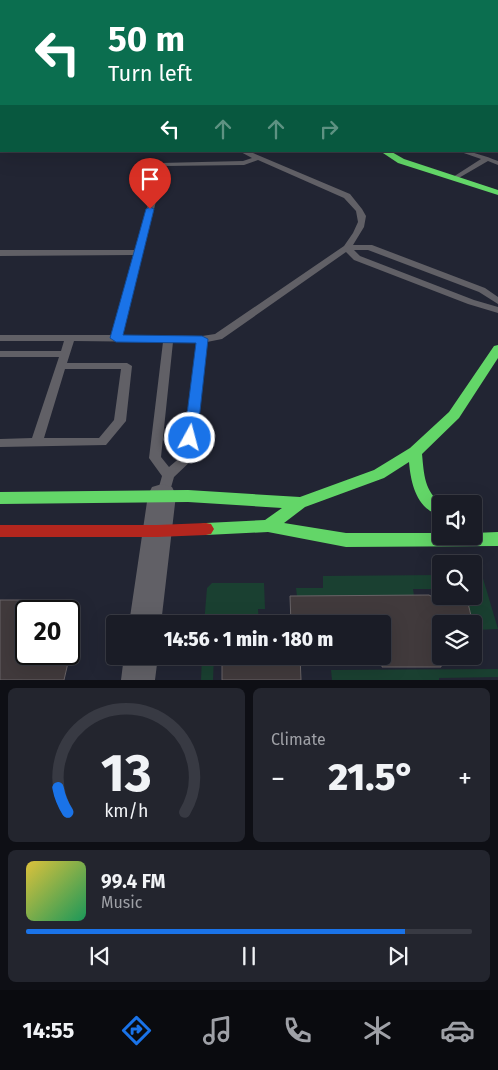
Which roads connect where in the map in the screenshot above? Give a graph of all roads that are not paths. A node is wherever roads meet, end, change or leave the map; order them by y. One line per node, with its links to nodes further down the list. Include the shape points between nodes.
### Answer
1 (244, 152): 5 (lane)
2 (386, 152): 9 (main road, via 401,161)
3 (399, 152): 8 (main road)
4 (464, 152): 6 (lane)
5 (258, 158): 12 (lane, via 347,196 360,208 361,227); 13 (lane, via 244,163 162,164)
6 (486, 159): 7 (lane); 8 (lane)
7 (498, 163)
8 (467, 173): 9 (lane); 10 (main road)
9 (455, 178): 11 (main road)
10 (498, 183)
11 (498, 193)
12 (347, 248): 15 (lane, via 369,247 482,290); 16 (lane, via 357,258); 21 (lane, via 218,337)
13 (139, 252): 14 (lane); 19 (lane)
14 (0, 254)
15 (498, 301)
16 (498, 310)
17 (0, 338): 18 (lane)
18 (70, 338): 19 (lane); 24 (lane)
19 (116, 338): 20 (lane)
20 (168, 339): 21 (lane); 29 (lane, via 155,458)
21 (202, 339): 29 (lane, via 188,458)
22 (498, 349): 28 (main road, via 454,414)
23 (0, 354): 24 (lane)
24 (65, 354): 25 (lane)
25 (61, 366): 26 (lane); 26 (lane, via 127,366 120,421 102,442)
26 (37, 442): 27 (lane)
27 (0, 443)
28 (415, 452): 31 (main road, via 379,474); 32 (main road, via 420,490)
29 (165, 485): 30 (main road); 31 (main road); 35 (street)
30 (0, 498)
31 (300, 503): 33 (main road)
32 (432, 505)
33 (268, 526): 35 (main road); 36 (main road, via 346,540)
34 (0, 531): 35 (main road)
35 (158, 531): 37 (street)
36 (498, 539)
37 (146, 615)
38 (140, 665): 39 (street)
39 (138, 680)

